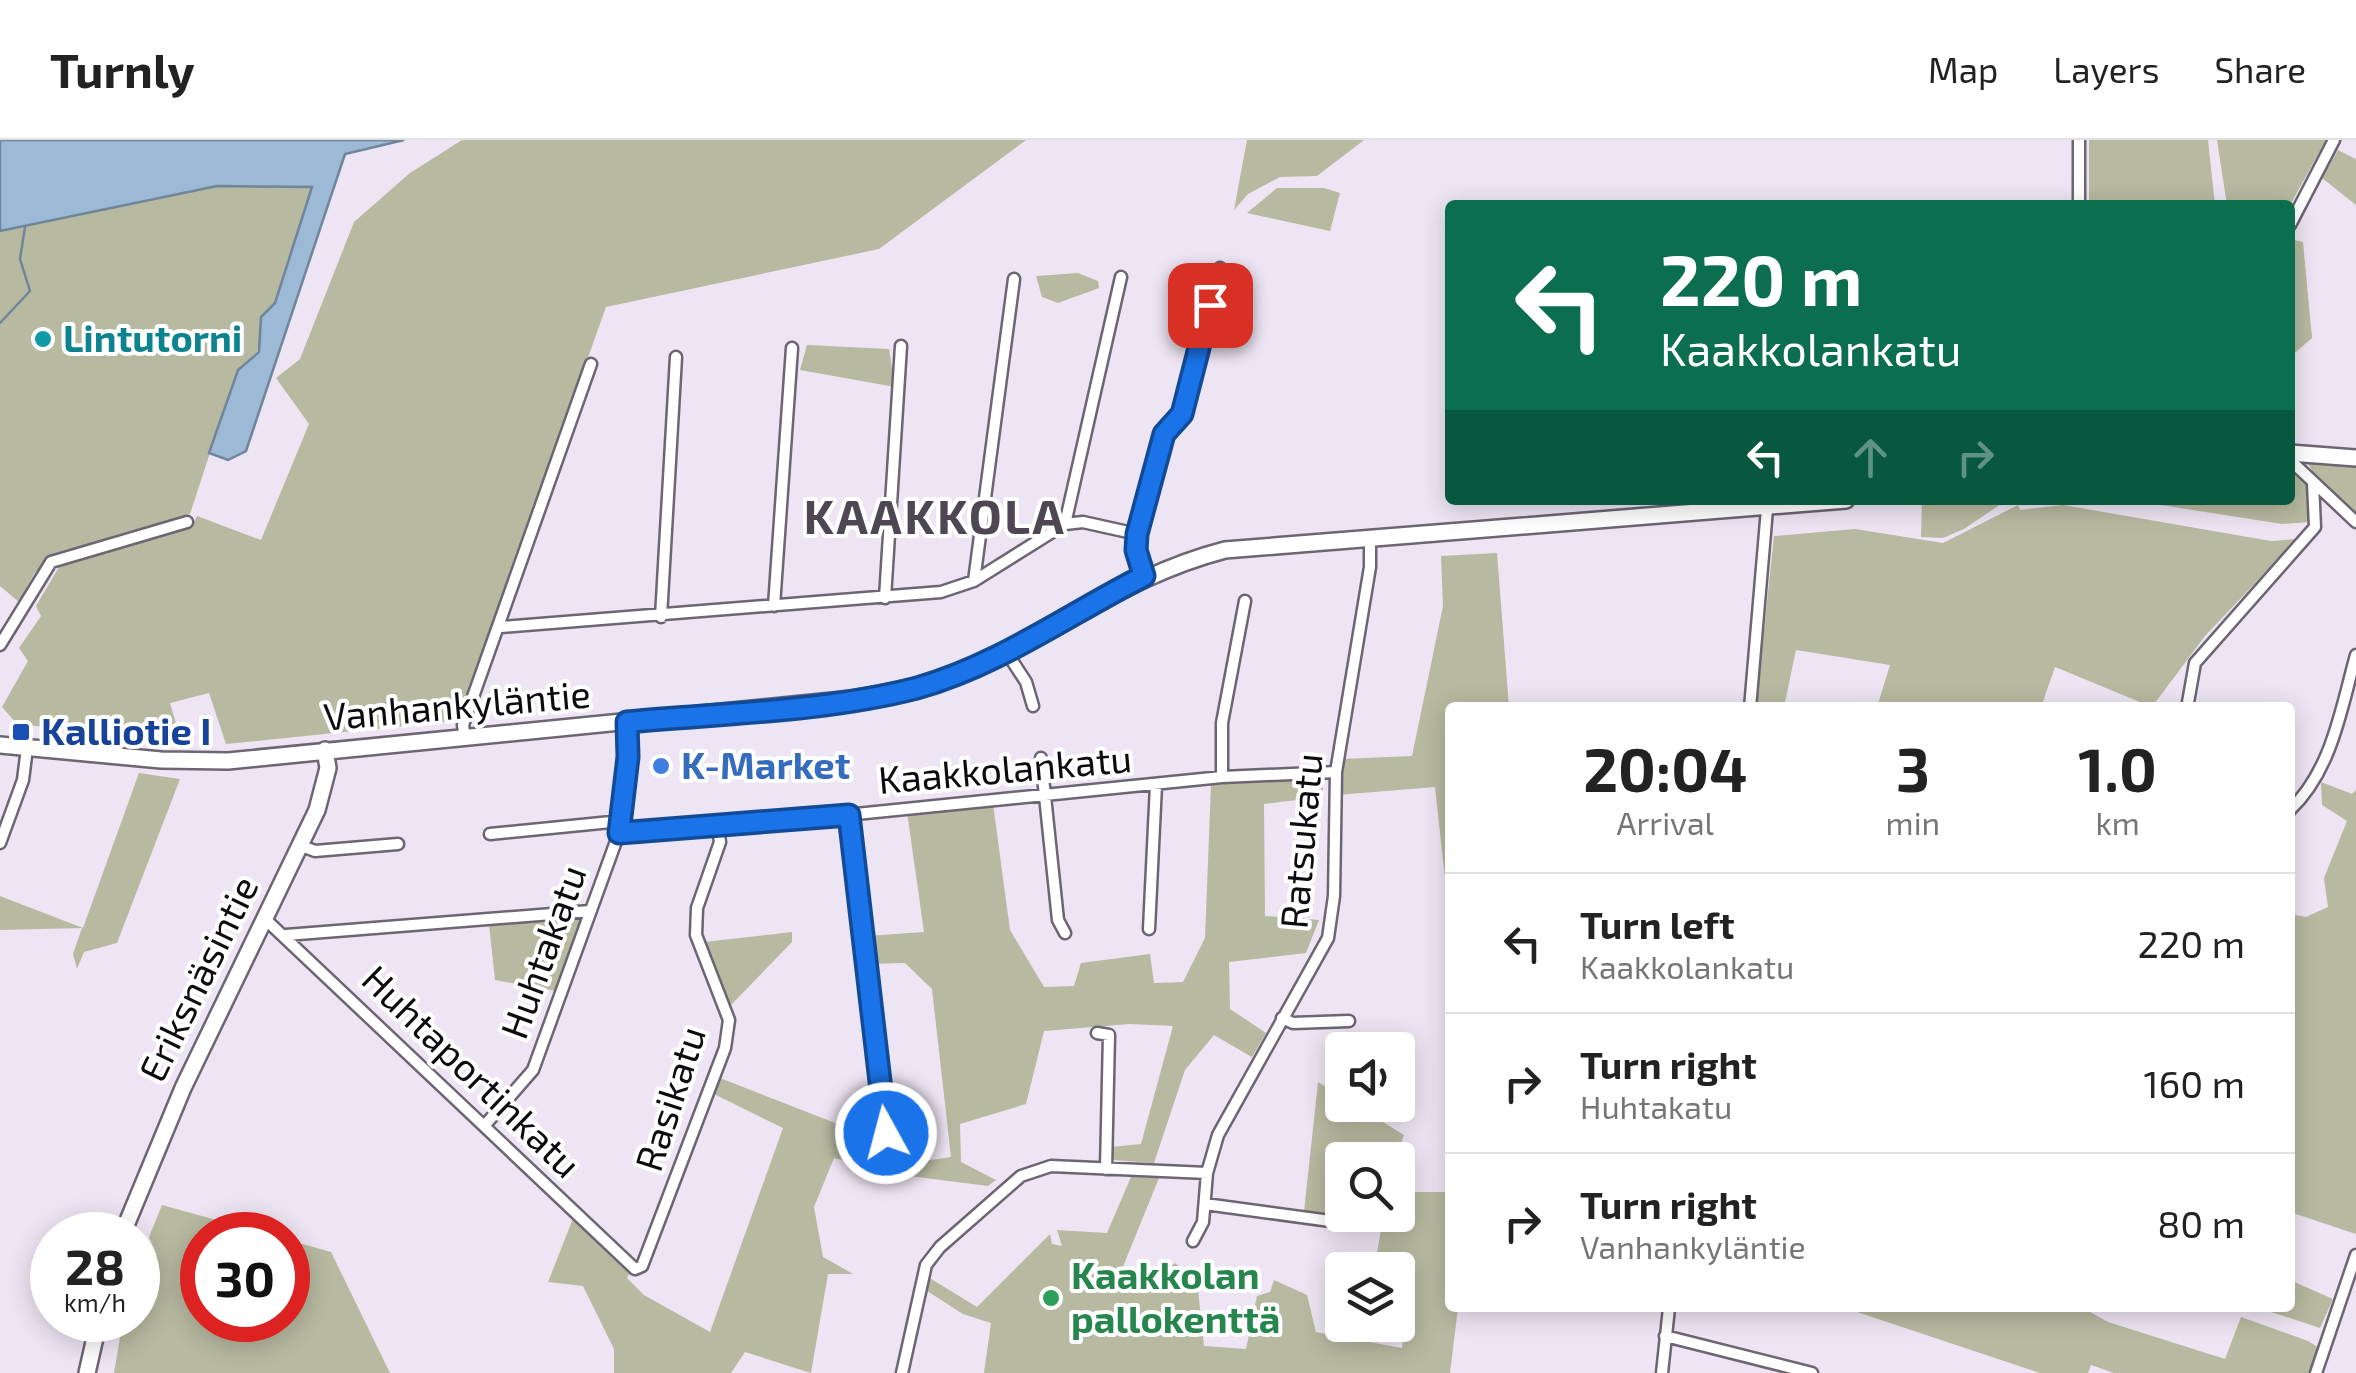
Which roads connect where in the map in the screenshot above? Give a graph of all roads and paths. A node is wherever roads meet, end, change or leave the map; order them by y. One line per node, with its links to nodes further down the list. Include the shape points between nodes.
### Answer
1 (2079, 140): 3 (street)
2 (2334, 140): 4 (street)
3 (2080, 200)
4 (2295, 215)
5 (1220, 268): 21 (street, via 1182,414 1164,434)
6 (1120, 277): 20 (street)
7 (1014, 280): 24 (street)
8 (901, 346): 25 (street)
9 (792, 348): 27 (street)
10 (676, 358): 28 (street)
11 (591, 364): 29 (street)
12 (2295, 457): 13 (street)
13 (2356, 458)
14 (2295, 463): 15 (street)
15 (2313, 483): 19 (street); 34 (street, via 2314,527 2194,662)
16 (1802, 505): 17 (street, Vanhankyläntie)
17 (1767, 509): 22 (street, Vanhankyläntie); 33 (street)
18 (187, 522): 30 (street, via 51,562)
19 (2356, 522)
20 (1065, 524): 21 (street); 24 (street)
21 (1137, 534): 23 (street)
22 (1370, 537): 23 (street, Vanhankyläntie, via 1225,550); 42 (street, Ratsukatu)
23 (1144, 576): 31 (street, Vanhankyläntie)
24 (974, 581): 25 (street)
25 (884, 598): 27 (street)
26 (1245, 601): 43 (street, via 1222,723)
27 (774, 606): 28 (street)
28 (660, 617): 29 (street)
29 (501, 626): 37 (street, via 463,725)
30 (0, 644)
31 (1007, 653): 35 (street); 36 (street, Vanhankyläntie, via 882,695)
32 (2356, 655): 46 (street, via 2328,754)
33 (1751, 702)
34 (2188, 702)
35 (1033, 706)
36 (627, 722): 37 (street, Vanhankyläntie); 48 (street, Huhtakatu)
37 (465, 738): 40 (street, Vanhankyläntie)
38 (0, 745): 39 (street, Vanhankyläntie)
39 (27, 748): 40 (street, Vanhankyläntie, via 192,762); 51 (street, via 24,780)
40 (325, 750): 53 (street, Eriksnäsintie, via 325,784)
41 (1040, 758): 45 (street)
42 (1336, 772): 43 (street, Kaakkolankatu); 59 (street, Ratsukatu, via 1328,938)
43 (1222, 776): 44 (street, Kaakkolankatu)
44 (1156, 786): 45 (street, Kaakkolankatu); 56 (street)
45 (1046, 796): 47 (street, Kaakkolankatu); 57 (street, via 1058,920)
46 (2295, 805)
47 (849, 815): 49 (street, Kaakkolankatu); 63 (street)
48 (620, 827): 49 (street, Kaakkolankatu); 50 (street, Kaakkolankatu); 54 (street, Huhtakatu)
49 (718, 828): 71 (street, Rasikatu, via 696,935 730,1020 725,1048 666,1209)
50 (490, 834)
51 (0, 843)
52 (398, 844): 53 (street, via 315,851)
53 (299, 845): 55 (street, Eriksnäsintie)
54 (590, 911): 58 (street); 62 (street, Huhtakatu, via 533,1070)
55 (264, 918): 58 (street, Huhtaportinkatu); 67 (street, Eriksnäsintie)
56 (1148, 929)
57 (1065, 933)
58 (286, 935): 62 (street, Huhtaportinkatu)
59 (1282, 1018): 60 (street); 65 (street, Ratsukatu, via 1228,1116)
60 (1349, 1021)
61 (1097, 1033): 64 (street, via 1109,1035)
62 (484, 1125): 71 (street, Huhtaportinkatu)
63 (886, 1133)
64 (1106, 1169): 65 (street); 76 (street, via 1030,1170 940,1247 920,1278)
65 (1207, 1173): 66 (street, Ratsukatu)
66 (1205, 1204): 68 (street); 69 (street, Ratsukatu)
67 (131, 1212)
68 (1325, 1220)
69 (1193, 1241)
70 (2356, 1255): 79 (street)
71 (635, 1269)
72 (1668, 1312): 73 (street)
73 (1665, 1336): 77 (street); 78 (street)
74 (94, 1342): 75 (street)
75 (87, 1373)
76 (902, 1373)
77 (1662, 1373)
78 (1812, 1373)
79 (2316, 1373)

